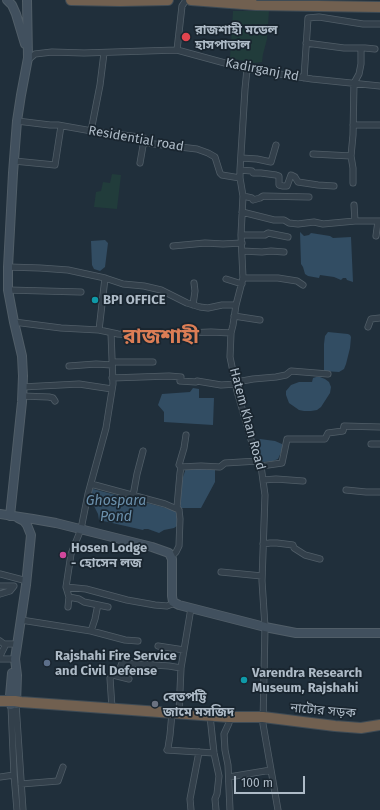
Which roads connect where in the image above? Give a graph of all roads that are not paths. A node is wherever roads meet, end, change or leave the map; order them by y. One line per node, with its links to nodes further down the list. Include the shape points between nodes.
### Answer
1 (7, 0): 16 (main road, via 16,14)
2 (28, 0): 16 (main road)
3 (71, 0): 4 (highway)
4 (168, 0)
5 (186, 0): 8 (street)
6 (328, 0): 7 (highway)
7 (380, 1)
8 (184, 2): 9 (highway); 14 (street)
9 (380, 7)
10 (380, 24): 11 (street, via 308,18)
11 (306, 43): 12 (street); 18 (street)
12 (361, 48): 13 (street); 19 (street, via 360,74)
13 (375, 49)
14 (177, 50): 15 (street, Kadirganj Rd); 17 (street, Kadirganj Rd)
15 (104, 53): 16 (street, Kadirganj Rd, via 52,52 35,54); 25 (street)
16 (28, 58): 21 (main road)
17 (247, 69): 18 (street, Kadirganj Rd); 30 (street, Hatem Khan Road)
18 (304, 78): 19 (street, Kadirganj Rd)
19 (354, 83): 20 (street, Kadirganj Rd); 22 (street)
20 (380, 86)
21 (17, 121): 24 (street, Residential road); 31 (main road)
22 (353, 125): 23 (street); 29 (street)
23 (380, 125)
24 (61, 126): 25 (street, Residential road); 31 (street, via 55,165)
25 (91, 131): 26 (street, Residential road)
26 (144, 138): 32 (street); 34 (street, Residential road, via 146,143 197,149 208,153 215,157 222,175)
27 (276, 145): 30 (street, via 271,162)
28 (313, 154): 29 (street)
29 (351, 156): 35 (street)
30 (240, 158): 33 (street, Hatem Khan Road)
31 (14, 161): 50 (main road)
32 (140, 163)
33 (240, 170): 34 (street, Hatem Khan Road); 36 (street, via 279,176 279,185 283,186 287,186 291,175 298,182)
34 (240, 178): 37 (street, Hatem Khan Road)
35 (353, 183)
36 (334, 186)
37 (243, 196): 38 (street, via 253,200 263,196); 40 (street, Hatem Khan Road)
38 (309, 197)
39 (354, 205): 41 (street)
40 (242, 212): 41 (street, via 298,224); 43 (street, Hatem Khan Road)
41 (355, 221): 42 (street)
42 (379, 221): 44 (street)
43 (241, 235): 45 (street, via 268,233); 46 (street, Hatem Khan Road)
44 (376, 236)
45 (288, 237)
46 (242, 243): 47 (street); 48 (street, Hatem Khan Road)
47 (173, 246)
48 (242, 250): 49 (street); 53 (street, Hatem Khan Road)
49 (284, 252)
50 (8, 266): 51 (street, via 68,270); 56 (main road)
51 (105, 278): 58 (street, via 123,284 161,290); 65 (street)
52 (226, 279): 53 (street)
53 (243, 281): 55 (street, via 278,278 297,281); 59 (street, Hatem Khan Road)
54 (194, 283): 58 (street)
55 (303, 285)
56 (8, 290): 57 (street); 63 (main road)
57 (81, 292)
58 (193, 305): 59 (street, via 208,308)
59 (236, 306): 60 (street, Hatem Khan Road)
60 (234, 316): 62 (street); 67 (street, Hatem Khan Road)
61 (380, 318): 64 (street, via 371,319)
62 (260, 320)
63 (14, 322): 65 (street); 74 (main road, via 22,356)
64 (368, 327)
65 (99, 330): 66 (street)
66 (111, 333): 67 (street); 69 (street)
67 (231, 333): 73 (street, Hatem Khan Road, via 230,357)
68 (153, 362): 69 (street)
69 (112, 364): 70 (street); 72 (street)
70 (69, 366)
71 (328, 374): 73 (street, via 291,370 286,375)
72 (112, 378): 73 (street, via 169,376 181,377 180,381); 75 (street)
73 (236, 384): 83 (street, Hatem Khan Road)
74 (22, 387): 75 (street, via 79,384); 76 (main road)
75 (112, 389): 87 (street, via 106,428)
76 (22, 396): 77 (street, via 49,397); 94 (main road)
77 (55, 401)
78 (380, 427): 83 (street, via 344,426 343,431 328,433 325,439 287,438 282,463)
79 (186, 436): 84 (street, via 179,465)
80 (371, 444): 81 (street)
81 (380, 444)
82 (143, 451): 90 (street)
83 (259, 463): 84 (street, via 225,463 220,467); 85 (street, Hatem Khan Road)
84 (181, 468): 91 (street, via 177,507)
85 (263, 480): 86 (street); 98 (street, Hatem Khan Road)
86 (304, 481)
87 (91, 484): 90 (street); 96 (street)
88 (346, 490): 89 (street)
89 (380, 492)
90 (133, 496): 91 (street)
91 (179, 510): 99 (street, via 179,546)
92 (0, 511): 94 (main road)
93 (0, 514): 94 (main road)
94 (13, 516): 95 (main road); 97 (main road, via 24,521)
95 (46, 521): 96 (main road); 97 (main road)
96 (81, 529): 99 (main road, via 152,547 169,553); 106 (street, via 71,554)
97 (30, 531): 104 (main road)
98 (263, 544): 100 (street, via 270,542 293,545 305,555); 103 (street, Hatem Khan Road)
99 (171, 557): 109 (main road, via 172,596)
100 (320, 559)
101 (221, 572): 103 (street)
102 (0, 574): 104 (street)
103 (262, 576): 115 (street, Hatem Khan Road)
104 (27, 581): 114 (main road)
105 (0, 586): 107 (street, via 14,586 10,591)
106 (66, 587): 108 (street); 109 (street, via 86,589 155,605 167,606)
107 (0, 594)
108 (69, 597): 110 (street); 111 (street)
109 (175, 603): 112 (main road)
110 (68, 607)
111 (108, 607)
112 (191, 608): 115 (main road); 122 (street)
113 (96, 609): 116 (street)
114 (21, 620): 116 (street); 120 (main road)
115 (265, 627): 117 (main road, via 296,633); 136 (street, Hatem Khan Road)
116 (91, 631): 118 (street)
117 (380, 633)
118 (138, 641)
119 (2, 643): 120 (street); 123 (street, via 5,646)
120 (18, 644): 124 (main road)
121 (158, 646): 122 (street)
122 (184, 650): 126 (street)
123 (0, 656)
124 (17, 658): 125 (street); 130 (main road, via 12,674)
125 (0, 659)
126 (181, 668): 127 (street, via 122,663); 133 (street)
127 (117, 676): 128 (street); 132 (street, via 113,675 110,678)
128 (129, 679)
129 (0, 701): 130 (highway)
130 (15, 703): 131 (highway); 132 (highway); 143 (street); 146 (street)
131 (0, 706)
132 (112, 708): 133 (highway)
133 (176, 713): 134 (highway); 139 (street, via 167,750)
134 (210, 716): 135 (highway); 140 (street)
135 (229, 717): 136 (highway); 145 (street, via 224,734)
136 (263, 721): 137 (highway, নাটোর সড়ক, via 361,728); 138 (highway, via 360,732); 142 (street, Hatem Khan Road)
137 (380, 725)
138 (380, 730)
139 (199, 752): 140 (street); 149 (street, via 190,799)
140 (214, 753): 150 (street, via 219,776)
141 (63, 767): 146 (street, via 58,781)
142 (271, 770): 145 (street); 152 (street, Hatem Khan Road)
143 (14, 775): 144 (street); 147 (street)
144 (0, 777)
145 (229, 777): 151 (street)
146 (21, 784): 148 (street)
147 (17, 810)
148 (23, 810)
149 (191, 810)
150 (216, 810)
151 (230, 810)
152 (278, 810)

